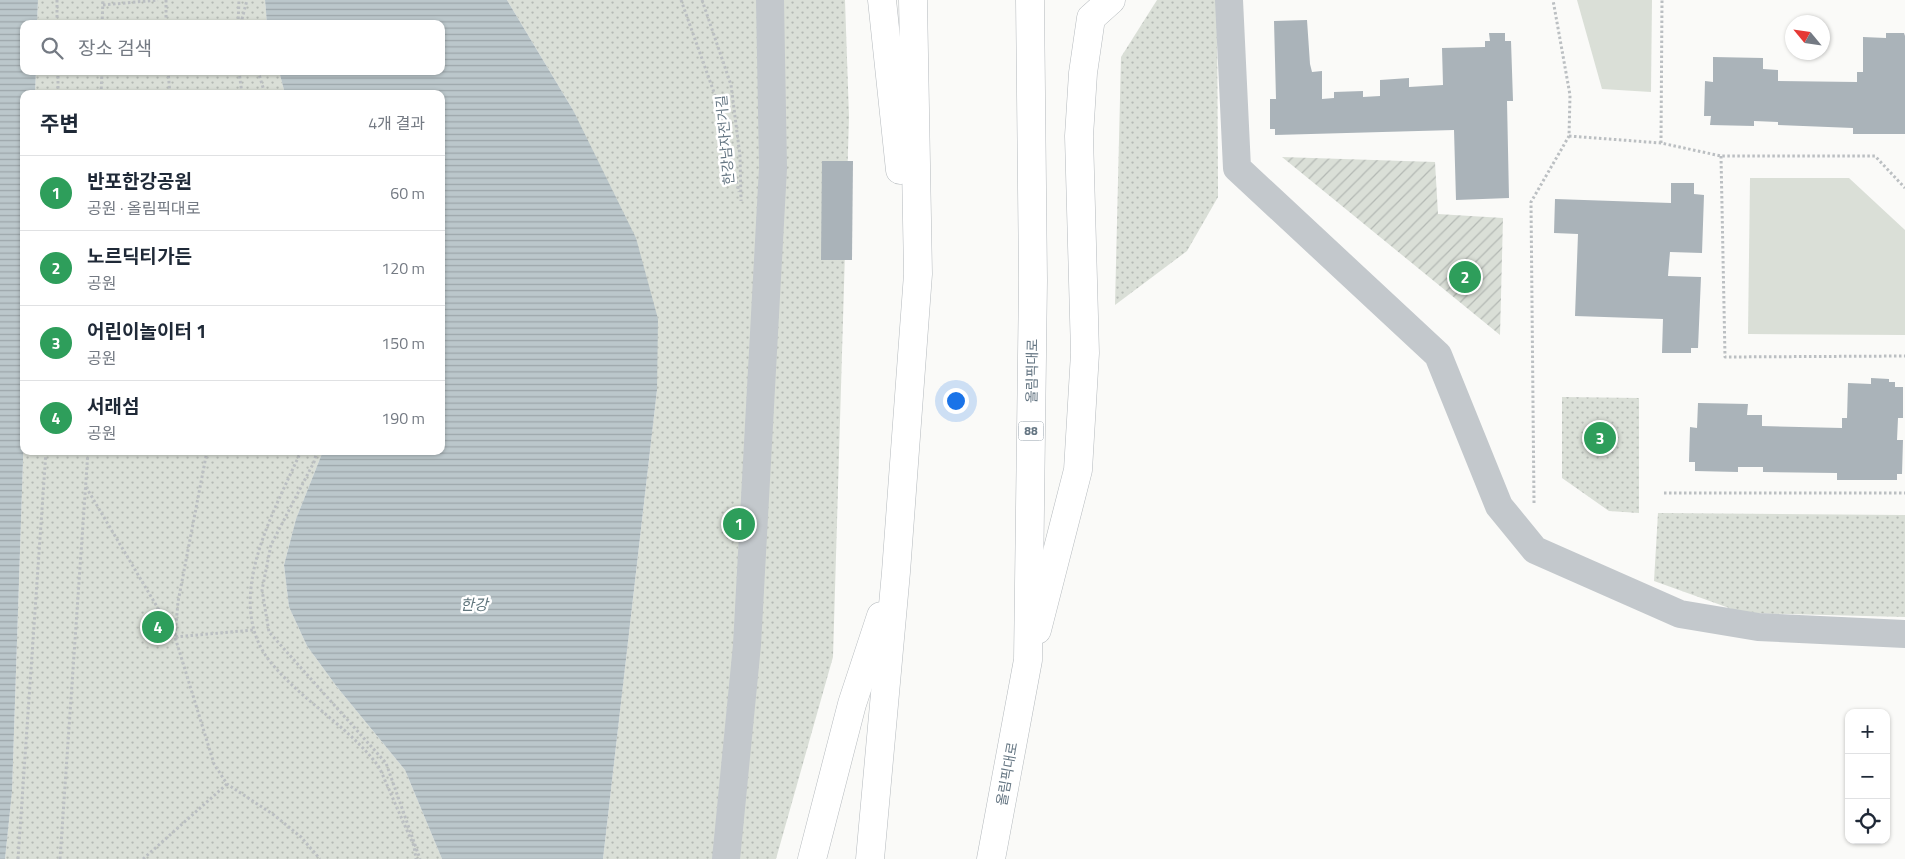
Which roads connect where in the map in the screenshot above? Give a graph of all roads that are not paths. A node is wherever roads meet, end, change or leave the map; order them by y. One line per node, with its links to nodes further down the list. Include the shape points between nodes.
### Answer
1 (770, 0): 11 (street, via 773,168 746,645)
2 (882, 0): 7 (highway)
3 (913, 0): 7 (highway, via 918,274)
4 (1030, 0): 10 (highway, 올림픽대로 / 88, via 1033,280)
5 (1111, 0): 10 (highway, via 1091,18 1079,136 1085,353 1078,470 1046,603)
6 (1229, 0): 9 (street, via 1237,168 1438,356 1499,506 1534,550 1680,614 1758,626)
7 (915, 313): 8 (highway)
8 (896, 572): 12 (highway, via 852,704); 13 (highway)
9 (1905, 634)
10 (1028, 660): 14 (highway, 올림픽대로 / 88)
11 (726, 859)
12 (812, 859)
13 (870, 859)
14 (991, 859)

